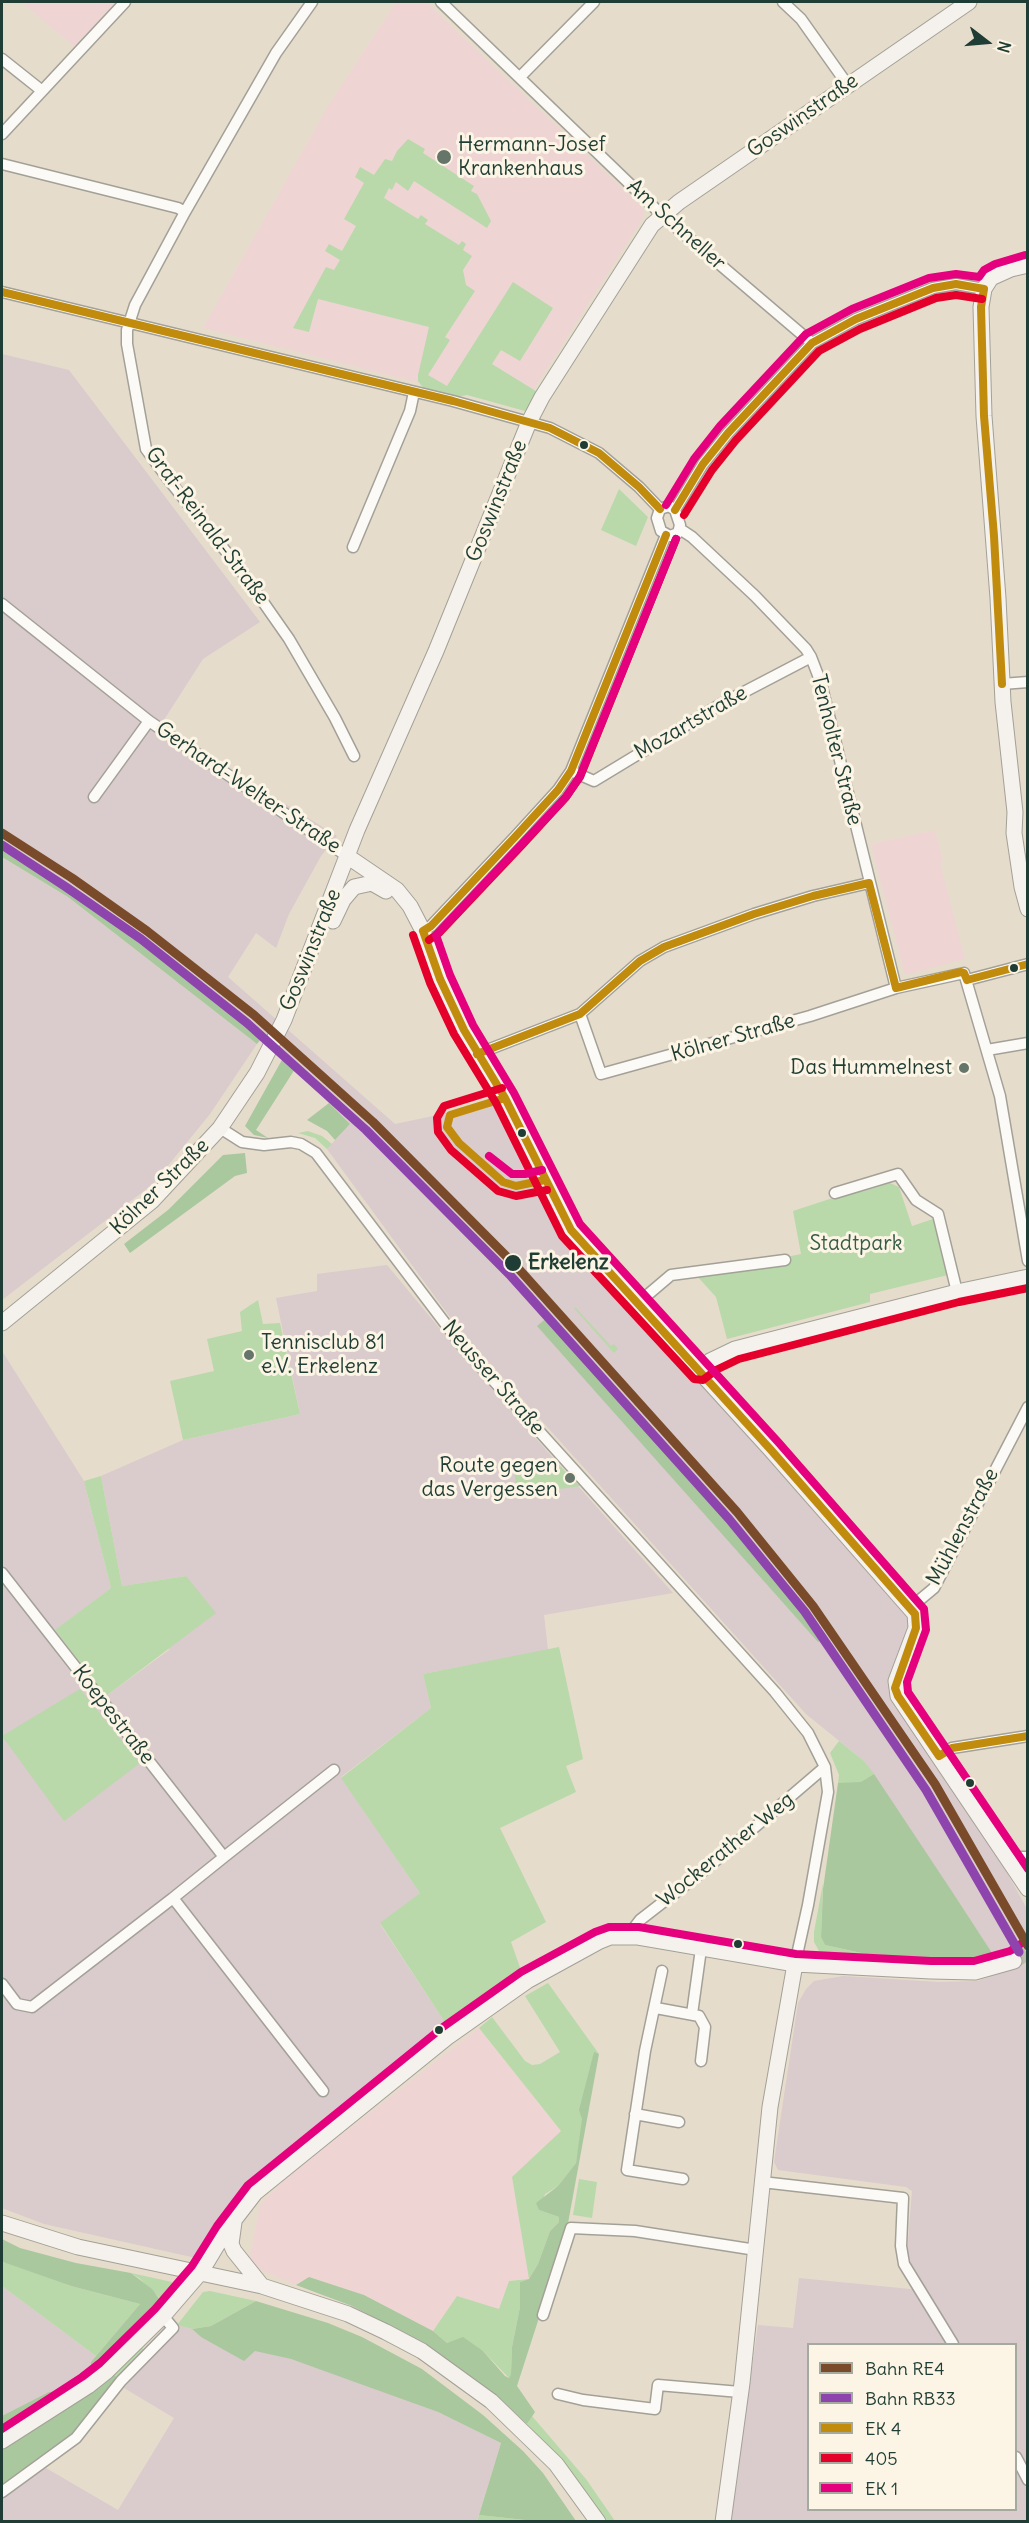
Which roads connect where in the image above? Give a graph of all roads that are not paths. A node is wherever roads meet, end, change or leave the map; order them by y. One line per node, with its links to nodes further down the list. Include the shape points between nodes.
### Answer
1 (125, 2): 10 (street)
2 (312, 2): 13 (street, Graf-Reinald-Straße, via 276,53)
3 (441, 2): 8 (street, Am Schneller)
4 (594, 2): 8 (street)
5 (783, 2): 9 (street, via 801,19)
6 (969, 2): 9 (street, Goswinstraße)
7 (2, 59): 10 (street)
8 (520, 77): 14 (street, Am Schneller)
9 (847, 84): 14 (street, Goswinstraße)
10 (41, 90): 11 (street)
11 (2, 134)
12 (2, 164): 13 (street)
13 (185, 212): 18 (street, Graf-Reinald-Straße)
14 (663, 216): 19 (street, Am Schneller); 21 (street, Goswinstraße, via 647,234)
15 (1028, 265): 16 (street, via 1000,273)
16 (984, 289): 19 (street, via 957,284 933,288 856,318); 30 (street, via 984,416)
17 (2, 292): 18 (street)
18 (129, 323): 20 (street); 32 (street, Graf-Reinald-Straße, via 127,344 146,449 289,639)
19 (812, 343): 23 (street, via 728,433 703,464)
20 (414, 392): 21 (street); 26 (street, via 410,411)
21 (529, 422): 22 (street, via 600,453); 35 (street, Goswinstraße)
22 (660, 509): 23 (street, via 669,506); 25 (street, via 657,518)
23 (675, 510): 24 (street)
24 (680, 529): 25 (street, via 674,535); 28 (street, Tenholter Straße, via 755,596)
25 (666, 535): 33 (street)
26 (353, 547)
27 (2, 604): 31 (street, Gerhard-Welter-Straße)
28 (811, 657): 33 (street, Mozartstraße, via 721,704 594,780); 36 (street, Tenholter Straße, via 821,682)
29 (1028, 682): 30 (street)
30 (1002, 684): 38 (street, via 1014,833)
31 (149, 721): 34 (street, Gerhard-Welter-Straße); 35 (street, Gerhard-Welter-Straße)
32 (354, 756)
33 (571, 771): 39 (street, via 515,837)
34 (94, 797)
35 (347, 856): 37 (street); 41 (street, Goswinstraße)
36 (869, 883): 43 (street, Tenholter Straße); 44 (street, via 777,907 664,947 640,961)
37 (397, 890): 39 (street); 41 (street, via 389,893 372,883 354,888 343,900 313,967)
38 (1028, 909)
39 (423, 931): 48 (street, via 440,979)
40 (1028, 964): 42 (street, Kölner Straße)
41 (303, 971): 45 (street, Goswinstraße)
42 (967, 980): 43 (street, Kölner Straße, via 961,972); 47 (street)
43 (896, 987): 44 (street, Kölner Straße, via 810,1016 601,1074)
44 (580, 1014): 48 (street)
45 (284, 1020): 49 (street, Kölner Straße)
46 (1028, 1043): 47 (street)
47 (987, 1050): 52 (street, via 1006,1123)
48 (477, 1054): 55 (street, via 505,1098 571,1230)
49 (220, 1128): 56 (street, Kölner Straße, via 152,1201); 63 (street, Neusser Straße, via 250,1144 291,1142 316,1153 463,1347 775,1692 808,1733)
50 (835, 1193): 54 (street, via 898,1174 916,1200 938,1214)
51 (785, 1260): 55 (street, via 671,1275)
52 (1028, 1261)
53 (1028, 1277): 54 (street)
54 (957, 1292): 57 (street, via 735,1349)
55 (638, 1304): 57 (street)
56 (2, 1323)
57 (699, 1370): 60 (street)
58 (1028, 1407): 60 (street, Mühlenstraße, via 934,1588)
59 (2, 1573): 65 (street, Koepestraße)
60 (910, 1608): 62 (street, via 916,1628 895,1688)
61 (1028, 1736): 62 (street, via 952,1748)
62 (939, 1756): 66 (street)
63 (825, 1767): 70 (street, Wockerather Weg, via 640,1920); 73 (street, Neusser Straße, via 828,1792)
64 (334, 1770): 65 (street)
65 (224, 1857): 69 (street)
66 (1008, 1857): 67 (street); 68 (street)
67 (1028, 1857)
68 (1028, 1889)
69 (173, 1898): 75 (street, via 32,2007 17,2004); 79 (street)
70 (627, 1937): 71 (street); 84 (street, via 600,1941 526,1981 449,2036 255,2193)
71 (701, 1949): 73 (street); 77 (street)
72 (1014, 1961): 73 (street, via 975,1972)
73 (795, 1964): 83 (street, Neusser Straße, via 770,2107)
74 (662, 1971): 76 (street)
75 (2, 1984)
76 (656, 2008): 77 (street); 80 (street)
77 (692, 2014): 78 (street, via 699,2016 705,2027)
78 (700, 2061)
79 (323, 2091)
80 (635, 2114): 81 (street); 82 (street, via 627,2170)
81 (679, 2122)
82 (683, 2178)
83 (762, 2182): 86 (street, Neusser Straße); 91 (street, via 903,2198 904,2264)
84 (234, 2220): 87 (street); 88 (street, via 231,2244)
85 (2, 2223): 87 (street, via 78,2247)
86 (756, 2250): 89 (street, via 635,2231 571,2228); 92 (street, Neusser Straße)
87 (201, 2272): 88 (street); 90 (street)
88 (262, 2286): 98 (street, via 348,2314 422,2351 458,2375 556,2464)
89 (543, 2314)
90 (163, 2316): 94 (street, via 88,2386); 97 (street, via 173,2328 121,2381 76,2438)
91 (951, 2343)
92 (741, 2392): 93 (street, via 658,2385 655,2409); 99 (street, Neusser Straße)
93 (558, 2394)
94 (2, 2441)
95 (1017, 2459): 96 (street)
96 (1028, 2480)
97 (2, 2492)
98 (598, 2522)
99 (723, 2522)

